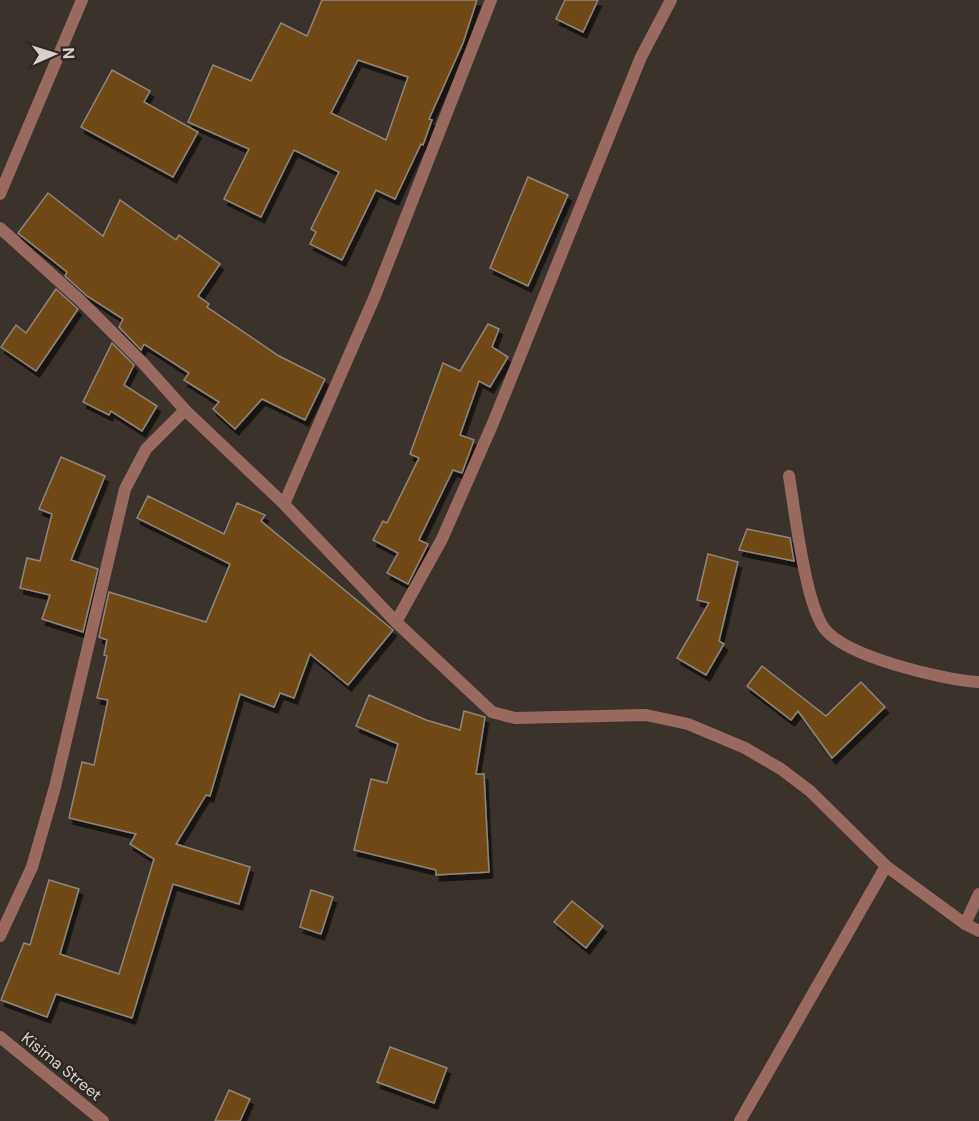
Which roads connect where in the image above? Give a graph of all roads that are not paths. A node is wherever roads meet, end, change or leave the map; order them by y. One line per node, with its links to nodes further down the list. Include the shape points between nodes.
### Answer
1 (82, 0): 4 (street)
2 (490, 0): 8 (street, via 375,296)
3 (671, 0): 9 (street, via 641,57 451,518)
4 (0, 194)
5 (0, 228): 6 (street, via 80,300)
6 (184, 410): 8 (street); 15 (street, via 146,449 125,489 33,867)
7 (789, 476): 10 (street, via 813,605 825,630 847,645 911,671 953,681)
8 (284, 504): 9 (street)
9 (396, 622): 11 (street, via 492,712 515,718 646,715 688,724 745,748 810,791)
10 (979, 682)
11 (886, 866): 13 (street); 18 (street)
12 (979, 894): 13 (street)
13 (965, 924): 14 (street)
14 (979, 931)
15 (0, 936)
16 (0, 1037): 17 (street, Kisima Street)
17 (103, 1121)
18 (740, 1121)

